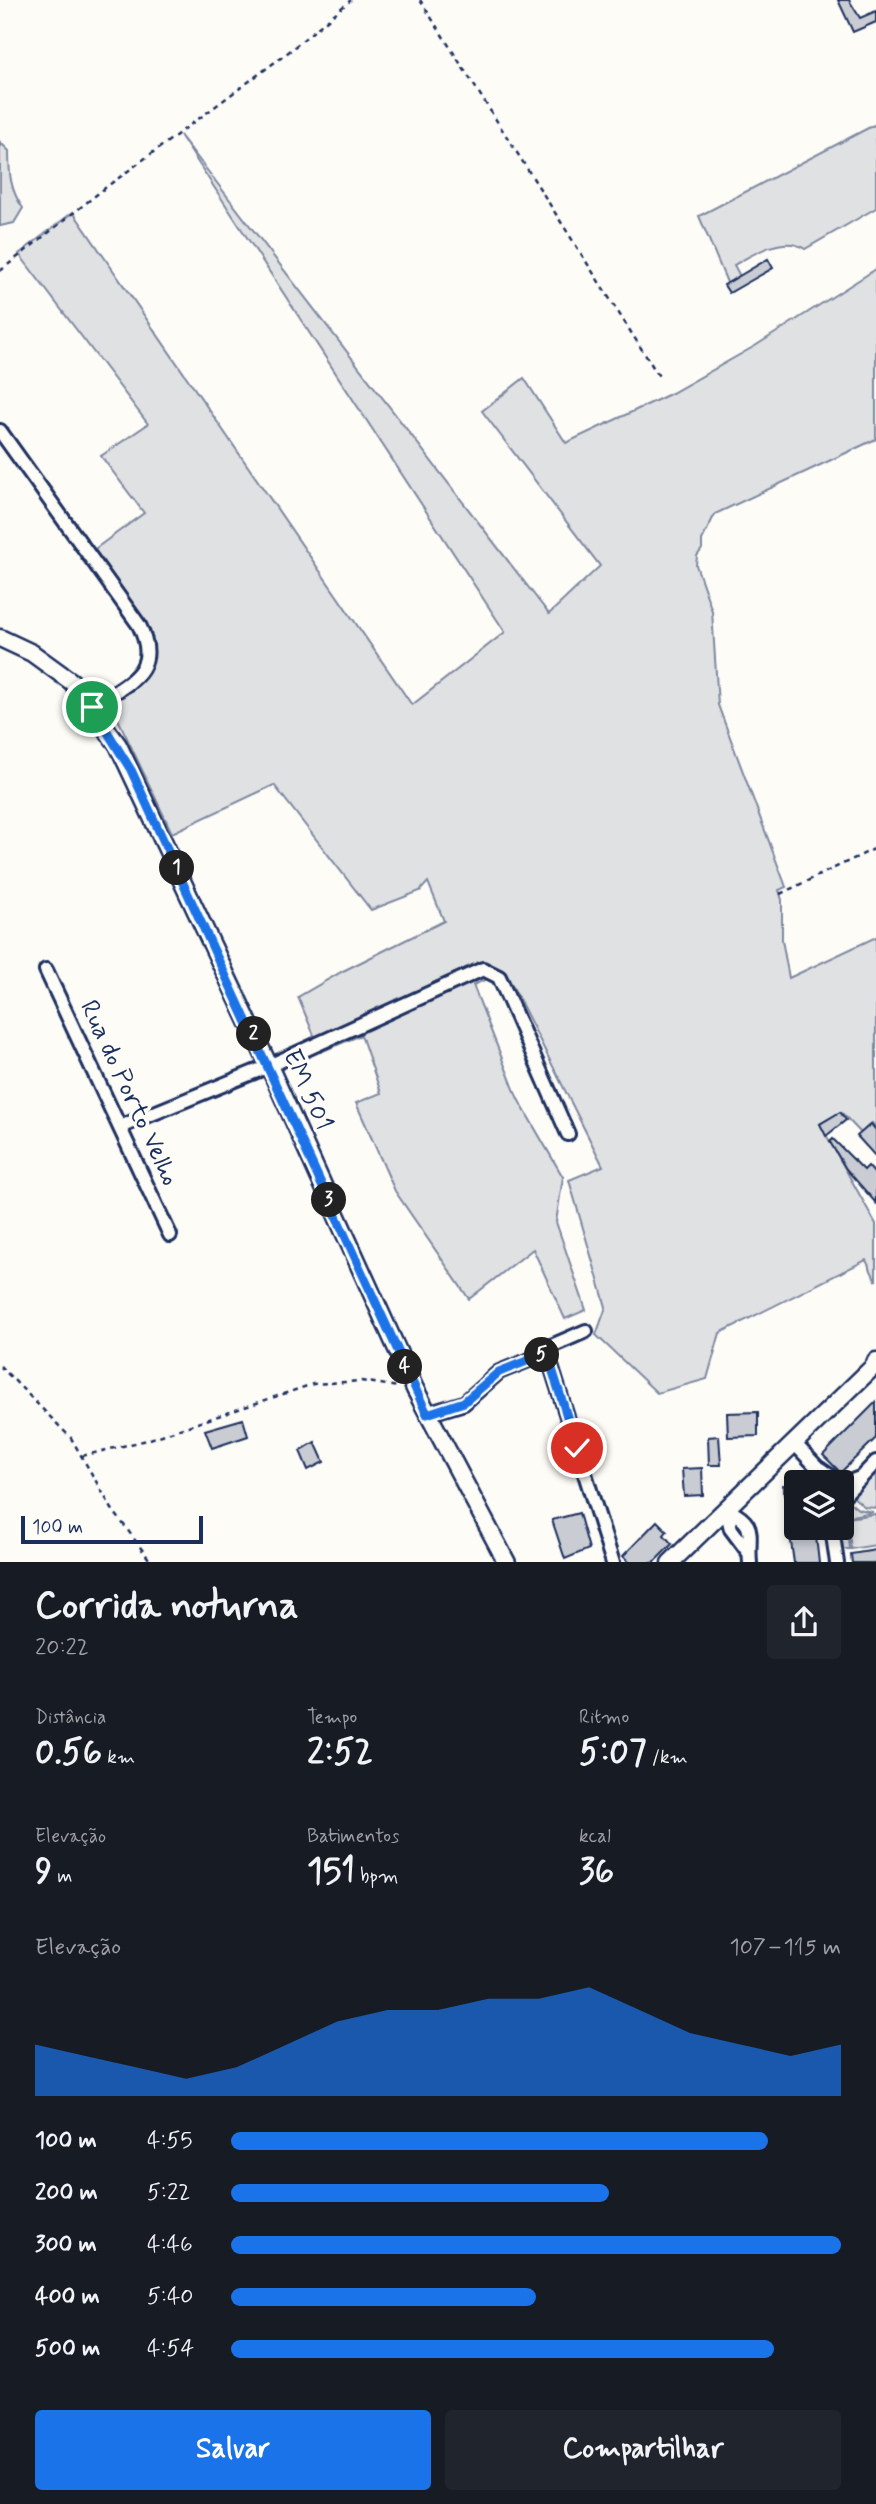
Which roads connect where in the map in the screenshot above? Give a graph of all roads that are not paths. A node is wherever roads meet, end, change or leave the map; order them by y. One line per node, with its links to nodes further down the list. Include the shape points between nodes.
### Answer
1 (0, 432): 3 (street, via 146,639 148,656 142,670)
2 (0, 638): 3 (main road, EM 501 / EM 501, via 32,653 72,682)
3 (92, 707): 5 (main road, EM 501 / EM 501, via 131,770)
4 (47, 970): 6 (street, Rua do Porto Velho)
5 (269, 1066): 6 (street); 7 (street, via 483,969 499,977); 12 (main road, EM 501 / EM 501)
6 (120, 1127): 8 (street, Rua do Porto Velho)
7 (568, 1134)
8 (170, 1235)
9 (586, 1331): 10 (street, via 549,1347)
10 (547, 1353): 12 (street, via 499,1372 464,1402); 23 (street)
11 (875, 1364): 13 (main road)
12 (427, 1414): 22 (main road, EM 501 / EM 501)
13 (795, 1444): 15 (street); 19 (main road)
14 (876, 1462): 17 (street)
15 (817, 1467): 16 (street); 17 (street, via 845,1483)
16 (819, 1470)
17 (859, 1478): 18 (street)
18 (854, 1484)
19 (726, 1509): 21 (street, via 748,1524); 24 (main road)
20 (834, 1540): 25 (street)
21 (750, 1558)
22 (506, 1562)
23 (612, 1562)
24 (671, 1562)
25 (837, 1562)

